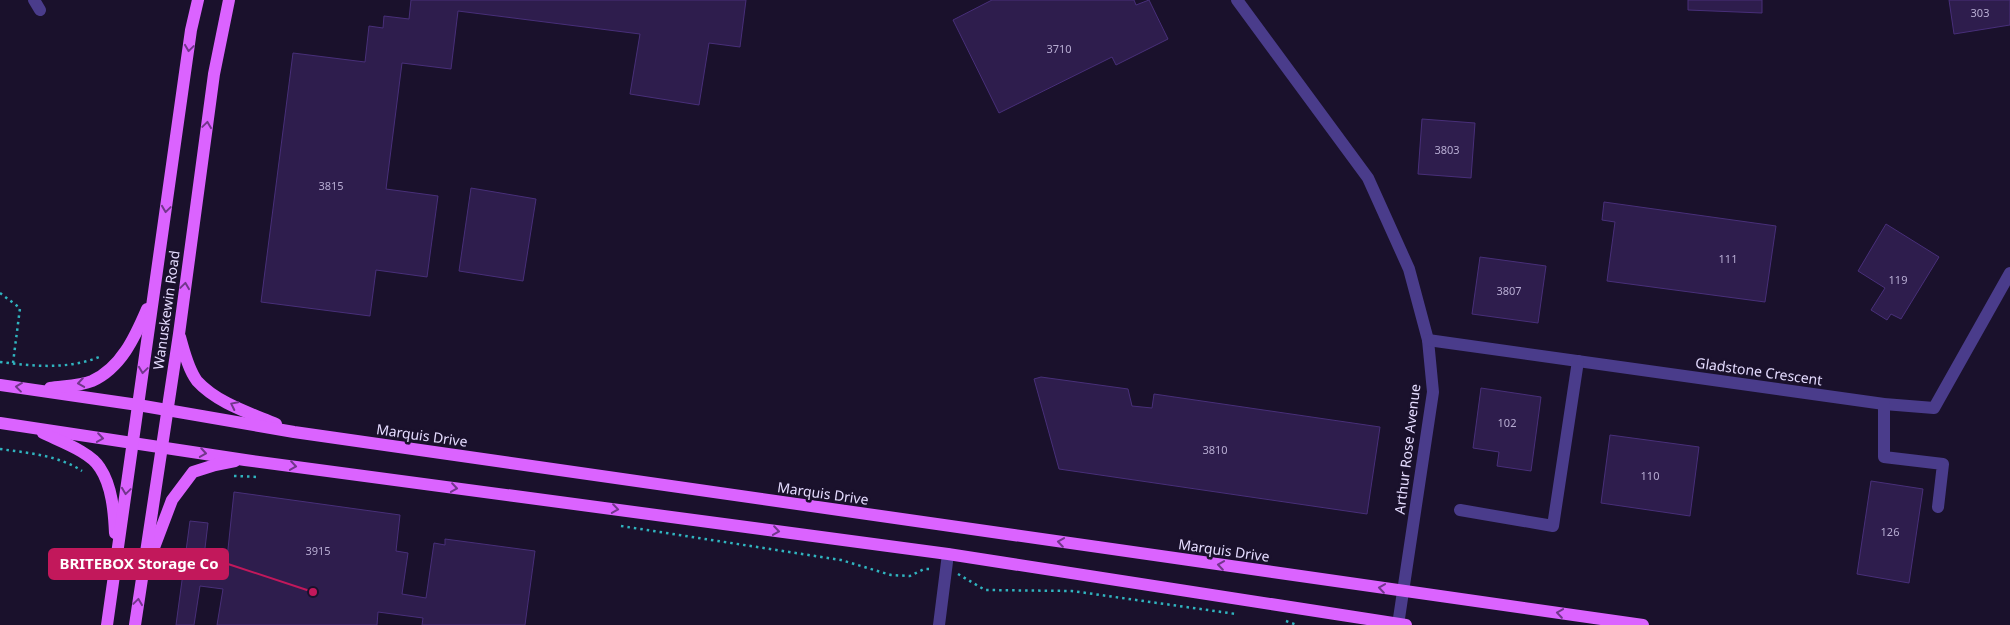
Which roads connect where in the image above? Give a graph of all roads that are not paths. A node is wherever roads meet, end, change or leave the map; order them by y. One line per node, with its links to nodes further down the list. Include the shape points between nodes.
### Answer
1 (198, 0): 5 (main road, Wanuskewin Road, one-way to 5)
2 (229, 0): 6 (main road, Wanuskewin Road, one-way to 2, via 214,74)
3 (1236, 0): 7 (street, Arthur Rose Avenue, via 1368,178 1409,269)
4 (2010, 273): 11 (street, Gladstone Crescent, via 1934,408)
5 (153, 296): 10 (main road, one-way to 10, via 138,329 120,359 108,371 90,381); 12 (main road, Wanuskewin Road, one-way to 12)
6 (179, 334): 13 (main road, Wanuskewin Road); 16 (main road, one-way to 6, via 231,404 197,380)
7 (1428, 340): 8 (street, Gladstone Crescent); 25 (street, Arthur Rose Avenue, via 1433,392)
8 (1578, 361): 11 (street, Gladstone Crescent); 21 (street, via 1553,526)
9 (0, 385): 10 (main road, Marquis Drive, one-way to 9)
10 (38, 389): 12 (main road, Marquis Drive)
11 (1884, 404): 20 (street, via 1884,457 1943,464)
12 (138, 405): 13 (main road, Marquis Drive); 17 (main road, Wanuskewin Road)
13 (166, 410): 16 (main road, Marquis Drive); 18 (main road, Wanuskewin Road)
14 (0, 423): 15 (main road)
15 (32, 428): 17 (main road, one-way to 17); 23 (main road, via 83,453 100,467 111,496)
16 (294, 432): 25 (main road, Marquis Drive, one-way to 16)
17 (133, 443): 18 (main road); 23 (main road, Wanuskewin Road, one-way to 23)
18 (161, 447): 19 (main road, one-way to 19); 24 (main road, Wanuskewin Road)
19 (244, 460): 22 (main road, one-way to 22); 24 (main road, via 193,472 172,500)
20 (1938, 507)
21 (1460, 510)
22 (948, 554): 28 (street); 29 (main road)
23 (116, 562): 26 (main road, Wanuskewin Road)
24 (141, 579): 27 (main road, Wanuskewin Road, one-way to 24)
25 (1403, 591): 29 (street, Arthur Rose Avenue); 30 (main road, Marquis Drive, one-way to 25)
26 (107, 625)
27 (135, 625)
28 (939, 625)
29 (1400, 625)
30 (1643, 625)

